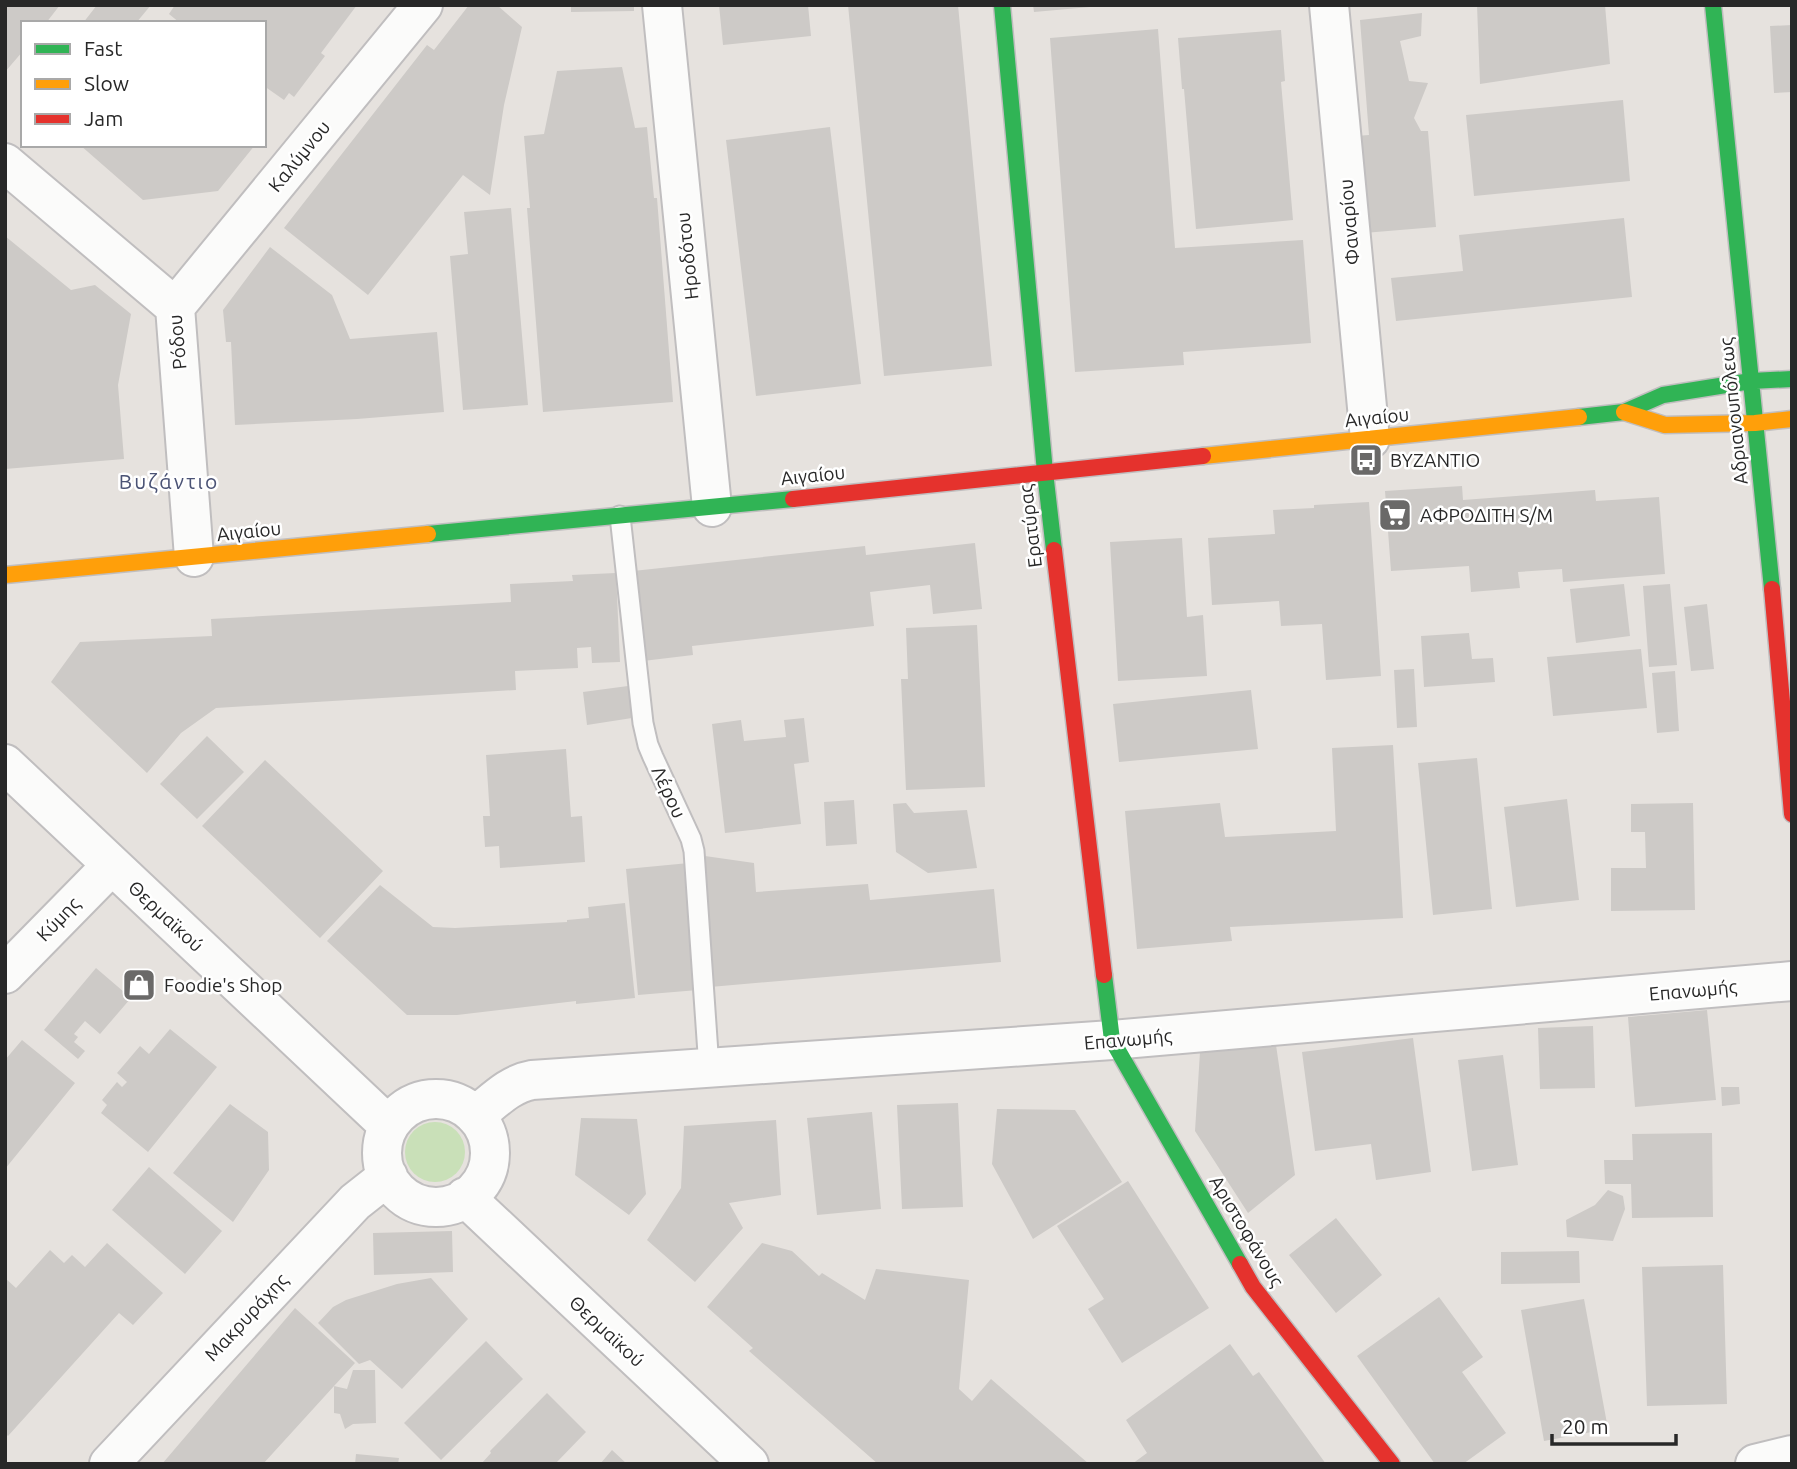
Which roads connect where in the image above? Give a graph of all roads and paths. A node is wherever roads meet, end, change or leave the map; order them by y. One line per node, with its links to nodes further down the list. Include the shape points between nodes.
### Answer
1 (423, 5): 7 (street, Καλύμνου)
2 (662, 5): 15 (street, Ηροδότου)
3 (1002, 5): 14 (main road, Ερατύρας)
4 (1329, 5): 13 (street, Φαναρίου)
5 (1713, 5): 9 (main road, Αδριανουπόλεως)
6 (5, 163): 7 (street, Ρόδου)
7 (175, 307): 17 (street, Ρόδου)
8 (1792, 379): 9 (main road, Αιγαίου)
9 (1751, 381): 10 (main road, Αιγαίου, via 1663,395); 12 (main road, Αδριανουπόλεως)
10 (1624, 412): 12 (main road, Αιγαίου, via 1665,425); 13 (main road, Αιγαίου)
11 (1792, 419): 12 (main road, Αιγαίου)
12 (1755, 423): 20 (main road, Αδριανουπόλεως)
13 (1370, 439): 14 (main road, Αιγαίου)
14 (1045, 472): 15 (main road, Αιγαίου); 24 (main road, Ερατύρας)
15 (712, 507): 16 (main road, Αιγαίου)
16 (620, 516): 17 (main road, Αιγαίου); 25 (lane, Λέρου, via 646,734 694,851)
17 (194, 557): 18 (main road, Αιγαίου)
18 (5, 575)
19 (5, 764): 21 (street, Θερμαϊκού)
20 (1792, 814)
21 (111, 865): 22 (street, Κύμης); 27 (street, Θερμαϊκού)
22 (5, 974)
23 (1792, 981): 24 (street, Επανωμής)
24 (1112, 1040): 25 (street, Επανωμής); 33 (main road, Αριστοφάνους, via 1253,1287)
25 (709, 1068): 26 (street, Επανωμής, via 523,1082)
26 (475, 1116): 27 (street, via 443,1099 424,1100 407,1107); 29 (street, via 489,1146 489,1163 483,1179)
27 (389, 1126): 28 (street, via 382,1150)
28 (388, 1175): 29 (street, via 400,1193 414,1202 444,1206); 31 (street, Μακρυράχης, via 355,1202)
29 (465, 1197): 32 (street, Θερμαϊκού)
30 (1792, 1455): 34 (street)
31 (109, 1464)
32 (749, 1464)
33 (1392, 1464)
34 (1755, 1464)

